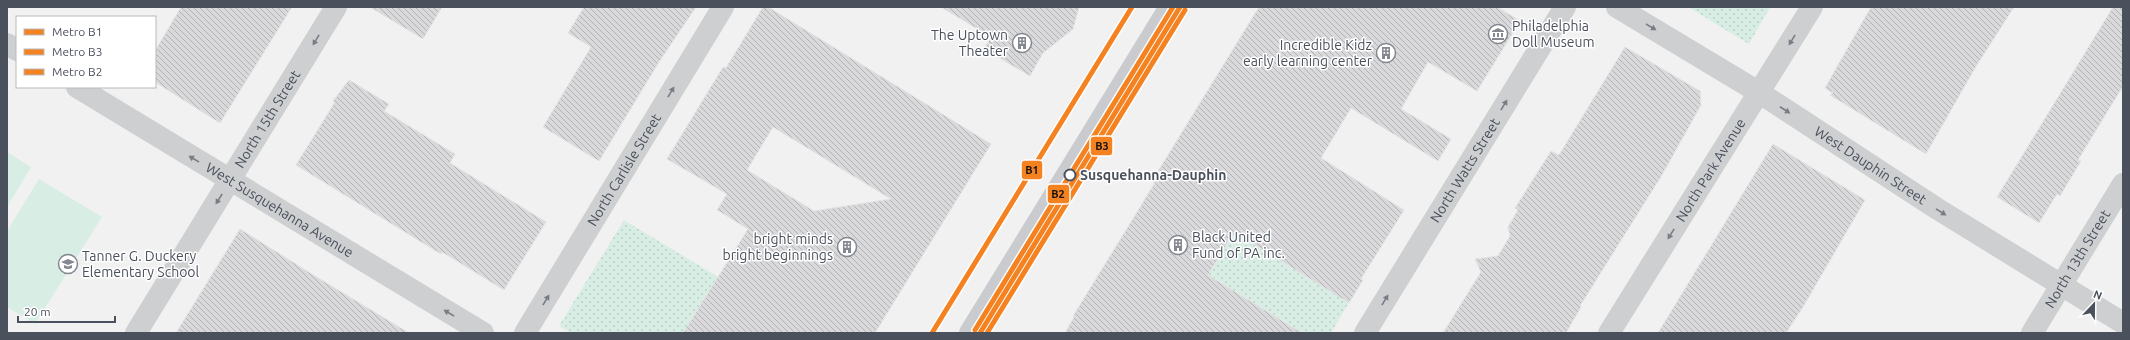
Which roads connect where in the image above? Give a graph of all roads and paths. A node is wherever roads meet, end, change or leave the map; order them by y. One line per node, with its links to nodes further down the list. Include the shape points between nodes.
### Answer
1 (336, 7): 11 (street, North 15th Street, one-way to 11)
2 (723, 7): 17 (street, North Carlisle Street, one-way to 2)
3 (1170, 7): 18 (main road)
4 (1565, 7): 19 (street, North Watts Street, one-way to 4)
5 (1618, 7): 10 (street, West Dauphin Street, one-way to 10)
6 (1812, 7): 10 (street, North Park Avenue, one-way to 10)
7 (7, 44): 8 (street)
8 (16, 49)
9 (79, 88): 11 (street, West Susquehanna Avenue, one-way to 9)
10 (1760, 93): 13 (street, West Dauphin Street, one-way to 13, via 1936,208); 20 (street, North Park Avenue, one-way to 20)
11 (230, 181): 15 (street, North 15th Street, one-way to 15); 16 (street, West Susquehanna Avenue, one-way to 11)
12 (2123, 184): 13 (street, North 13th Street)
13 (2061, 285): 14 (street, West Dauphin Street); 21 (street, North 13th Street)
14 (2123, 323)
15 (136, 333)
16 (483, 333)
17 (526, 333)
18 (970, 333)
19 (1365, 333)
20 (1609, 333)
21 (2032, 333)

